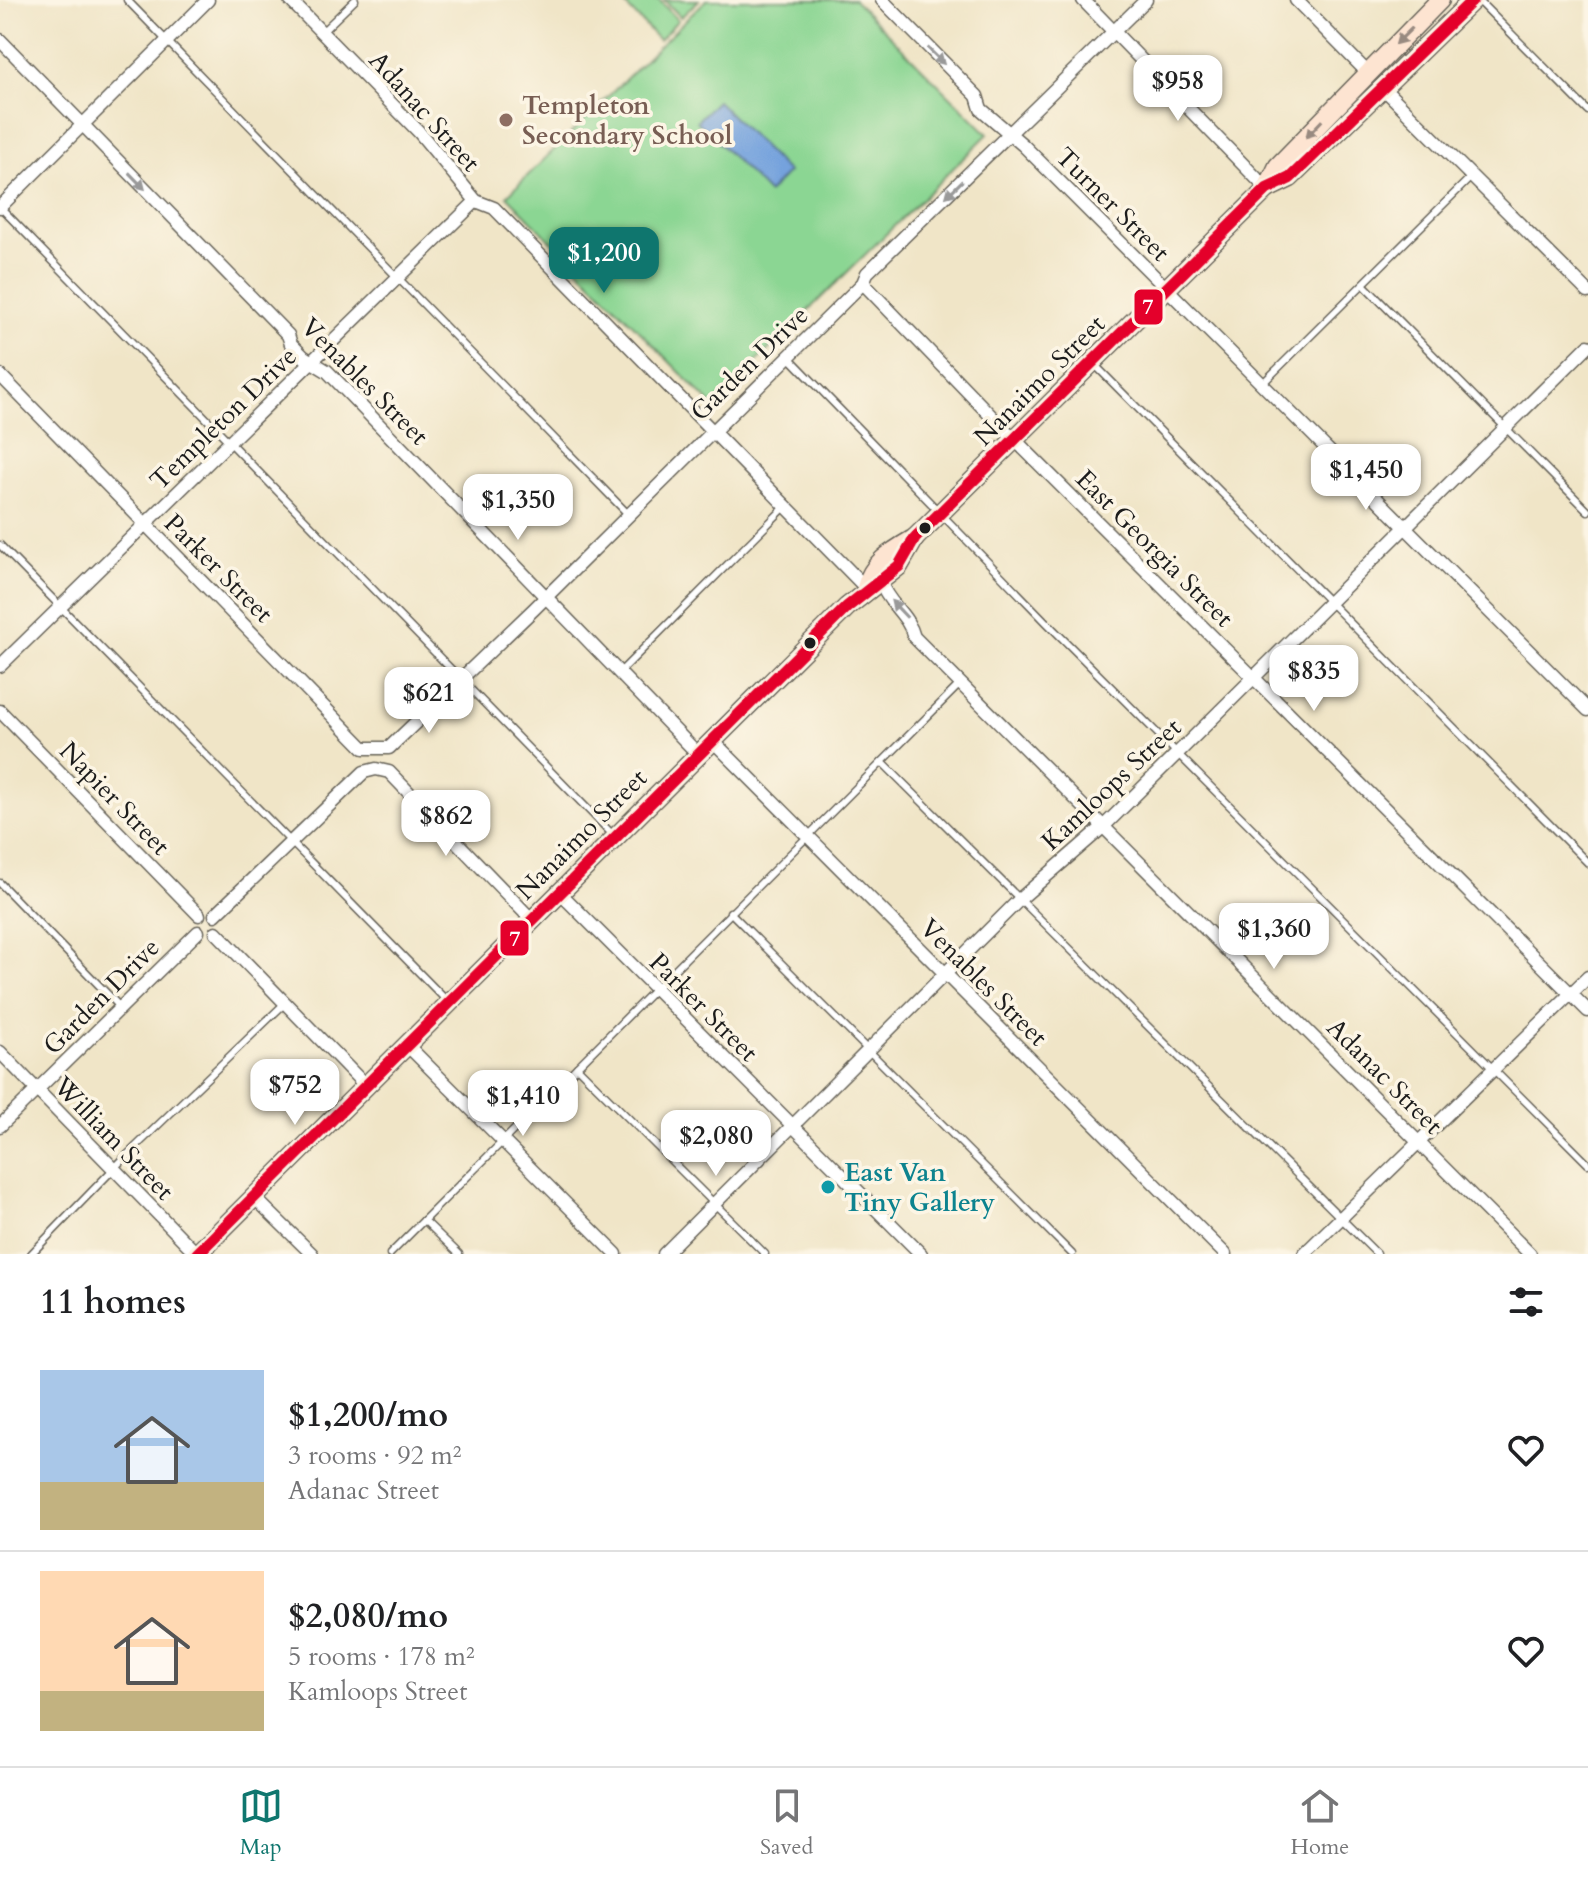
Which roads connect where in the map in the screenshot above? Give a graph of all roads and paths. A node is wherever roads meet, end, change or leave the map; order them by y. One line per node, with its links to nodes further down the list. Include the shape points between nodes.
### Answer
1 (127, 0): 14 (lane)
2 (208, 0): 14 (street)
3 (290, 0): 12 (street, Adanac Street)
4 (355, 0): 12 (lane)
5 (882, 0): 19 (street, Turner Street, one-way to 19)
6 (1083, 0): 11 (street)
7 (1146, 0): 11 (street, Garden Drive)
8 (1296, 0): 15 (street)
9 (1440, 0): 15 (main road, Nanaimo Street, one-way to 15)
10 (1476, 0): 16 (main road, Nanaimo Street); 17 (lane)
11 (1114, 31): 19 (street, Garden Drive); 21 (street)
12 (322, 32): 22 (street, Adanac Street, via 419,132)
13 (0, 40): 18 (street, Venables Street)
14 (168, 41): 18 (street); 24 (lane)
15 (1367, 72): 21 (main road, Nanaimo Street, one-way to 21, via 1278,166)
16 (1383, 88): 20 (street); 21 (main road, Nanaimo Street, via 1290,178)
17 (1588, 111)
18 (83, 125): 23 (street); 31 (street, Venables Street, one-way to 31)
19 (1009, 134): 25 (street, Garden Drive, one-way to 25, via 867,273); 27 (street, Turner Street)
20 (1472, 176): 26 (lane); 28 (street)
21 (1267, 189): 27 (main road, Nanaimo Street)
22 (476, 201): 24 (street, Templeton Drive); 36 (street, Adanac Street, via 494,208)
23 (0, 207): 38 (lane)
24 (399, 278): 31 (street, Templeton Drive); 42 (lane)
25 (863, 283): 30 (street, Garden Drive); 37 (street, East Georgia Street)
26 (1364, 285): 34 (lane); 35 (lane)
27 (1167, 290): 32 (main road, Nanaimo Street); 34 (street, Turner Street)
28 (1588, 292)
29 (1588, 346): 35 (street, Kamloops Street)
30 (788, 356): 36 (street, Garden Drive); 41 (lane)
31 (313, 362): 38 (street, Templeton Drive); 47 (street, Venables Street)
32 (1093, 363): 37 (main road, Nanaimo Street); 48 (lane)
33 (0, 375): 43 (street, Parker Street)
34 (1262, 384): 44 (street, Turner Street)
35 (1505, 428): 40 (lane); 44 (street, Kamloops Street)
36 (711, 430): 39 (street, Adanac Street); 42 (street, Garden Drive)
37 (1015, 440): 41 (main road, Nanaimo Street); 52 (street, East Georgia Street)
38 (228, 442): 43 (street, Templeton Drive); 53 (lane)
39 (786, 506): 46 (street, Adanac Street); 51 (lane)
40 (1588, 511)
41 (940, 513): 46 (main road, Nanaimo Street, via 870,572); 59 (lane)
42 (628, 514): 47 (street, Garden Drive)
43 (144, 524): 49 (street, Templeton Drive); 58 (street, Parker Street, via 364,748)
44 (1406, 527): 48 (street, Kamloops Street); 55 (street, Turner Street)
45 (0, 545): 49 (lane)
46 (873, 586): 54 (street, Adanac Street, one-way to 46, via 914,637 910,621); 57 (main road, Nanaimo Street)
47 (546, 597): 51 (street, Venables Street); 53 (street, Garden Drive)
48 (1329, 603): 52 (street, Kamloops Street); 66 (lane)
49 (59, 607): 50 (street, Templeton Drive); 65 (lane)
50 (0, 666)
51 (619, 673): 60 (street, Venables Street)
52 (1254, 678): 59 (street, Kamloops Street); 79 (street, East Georgia Street)
53 (461, 680): 58 (street, Garden Drive, via 389,748); 64 (lane)
54 (960, 684): 61 (lane); 62 (street, Adanac Street)
55 (1588, 710)
56 (0, 711): 71 (street, Napier Street)
57 (712, 740): 60 (main road, Nanaimo Street); 63 (street, Venables Street)
58 (377, 750)
59 (1179, 753): 62 (street, Kamloops Street); 88 (lane)
60 (698, 754): 64 (main road, Nanaimo Street)
61 (882, 762): 63 (lane); 69 (lane)
62 (1104, 826): 69 (street, Kamloops Street); 94 (street, Adanac Street)
63 (807, 836): 70 (lane); 76 (street, Venables Street)
64 (615, 837): 68 (main road, Nanaimo Street)
65 (291, 841): 72 (street); 73 (street, via 364,772 389,772); 81 (lane)
66 (1588, 863)
67 (0, 883): 82 (lane)
68 (559, 892): 73 (main road, Nanaimo Street); 78 (street, Parker Street)
69 (1020, 899): 76 (street, Kamloops Street); 99 (lane)
70 (730, 912): 78 (lane); 85 (lane)
71 (199, 915): 72 (street); 74 (street)
72 (215, 915): 75 (street)
73 (532, 920): 81 (main road, Nanaimo Street)
74 (198, 932): 75 (street); 82 (street, Garden Drive)
75 (216, 932): 80 (street)
76 (944, 973): 85 (street, Kamloops Street); 111 (street, Venables Street)
77 (1588, 977): 79 (street)
78 (654, 989): 87 (lane); 92 (street, Parker Street)
79 (1570, 994): 83 (street, East Georgia Street); 88 (street)
80 (284, 1003): 89 (street); 96 (lane)
81 (449, 1003): 84 (main road, Nanaimo Street)
82 (121, 1008): 90 (street, Garden Drive)
83 (1588, 1011)
84 (407, 1045): 89 (main road, Nanaimo Street); 93 (street)
85 (868, 1050): 92 (street, Kamloops Street); 110 (lane)
86 (0, 1052): 90 (street, William Street)
87 (577, 1067): 93 (lane); 98 (lane)
88 (1495, 1070): 94 (street); 95 (lane)
89 (366, 1086): 97 (main road, Nanaimo Street)
90 (37, 1090): 91 (street, Garden Drive); 96 (street, William Street)
91 (0, 1126)
92 (793, 1126): 98 (street, Kamloops Street); 109 (street, Parker Street)
93 (501, 1141): 100 (lane); 106 (street)
94 (1419, 1142): 99 (street); 114 (street, Adanac Street)
95 (1588, 1164)
96 (114, 1170): 101 (lane); 102 (street, William Street)
97 (254, 1197): 102 (main road, Nanaimo Street); 103 (street)
98 (715, 1204): 107 (street, Kamloops Street); 108 (lane)
99 (1340, 1217): 112 (street); 113 (lane)
100 (424, 1220): 104 (lane); 105 (lane)
101 (31, 1254)
102 (197, 1254)
103 (312, 1254)
104 (390, 1254)
105 (459, 1254)
106 (616, 1254)
107 (664, 1254)
108 (765, 1254)
109 (921, 1254)
110 (1072, 1254)
111 (1225, 1254)
112 (1304, 1254)
113 (1377, 1254)
114 (1530, 1254)

